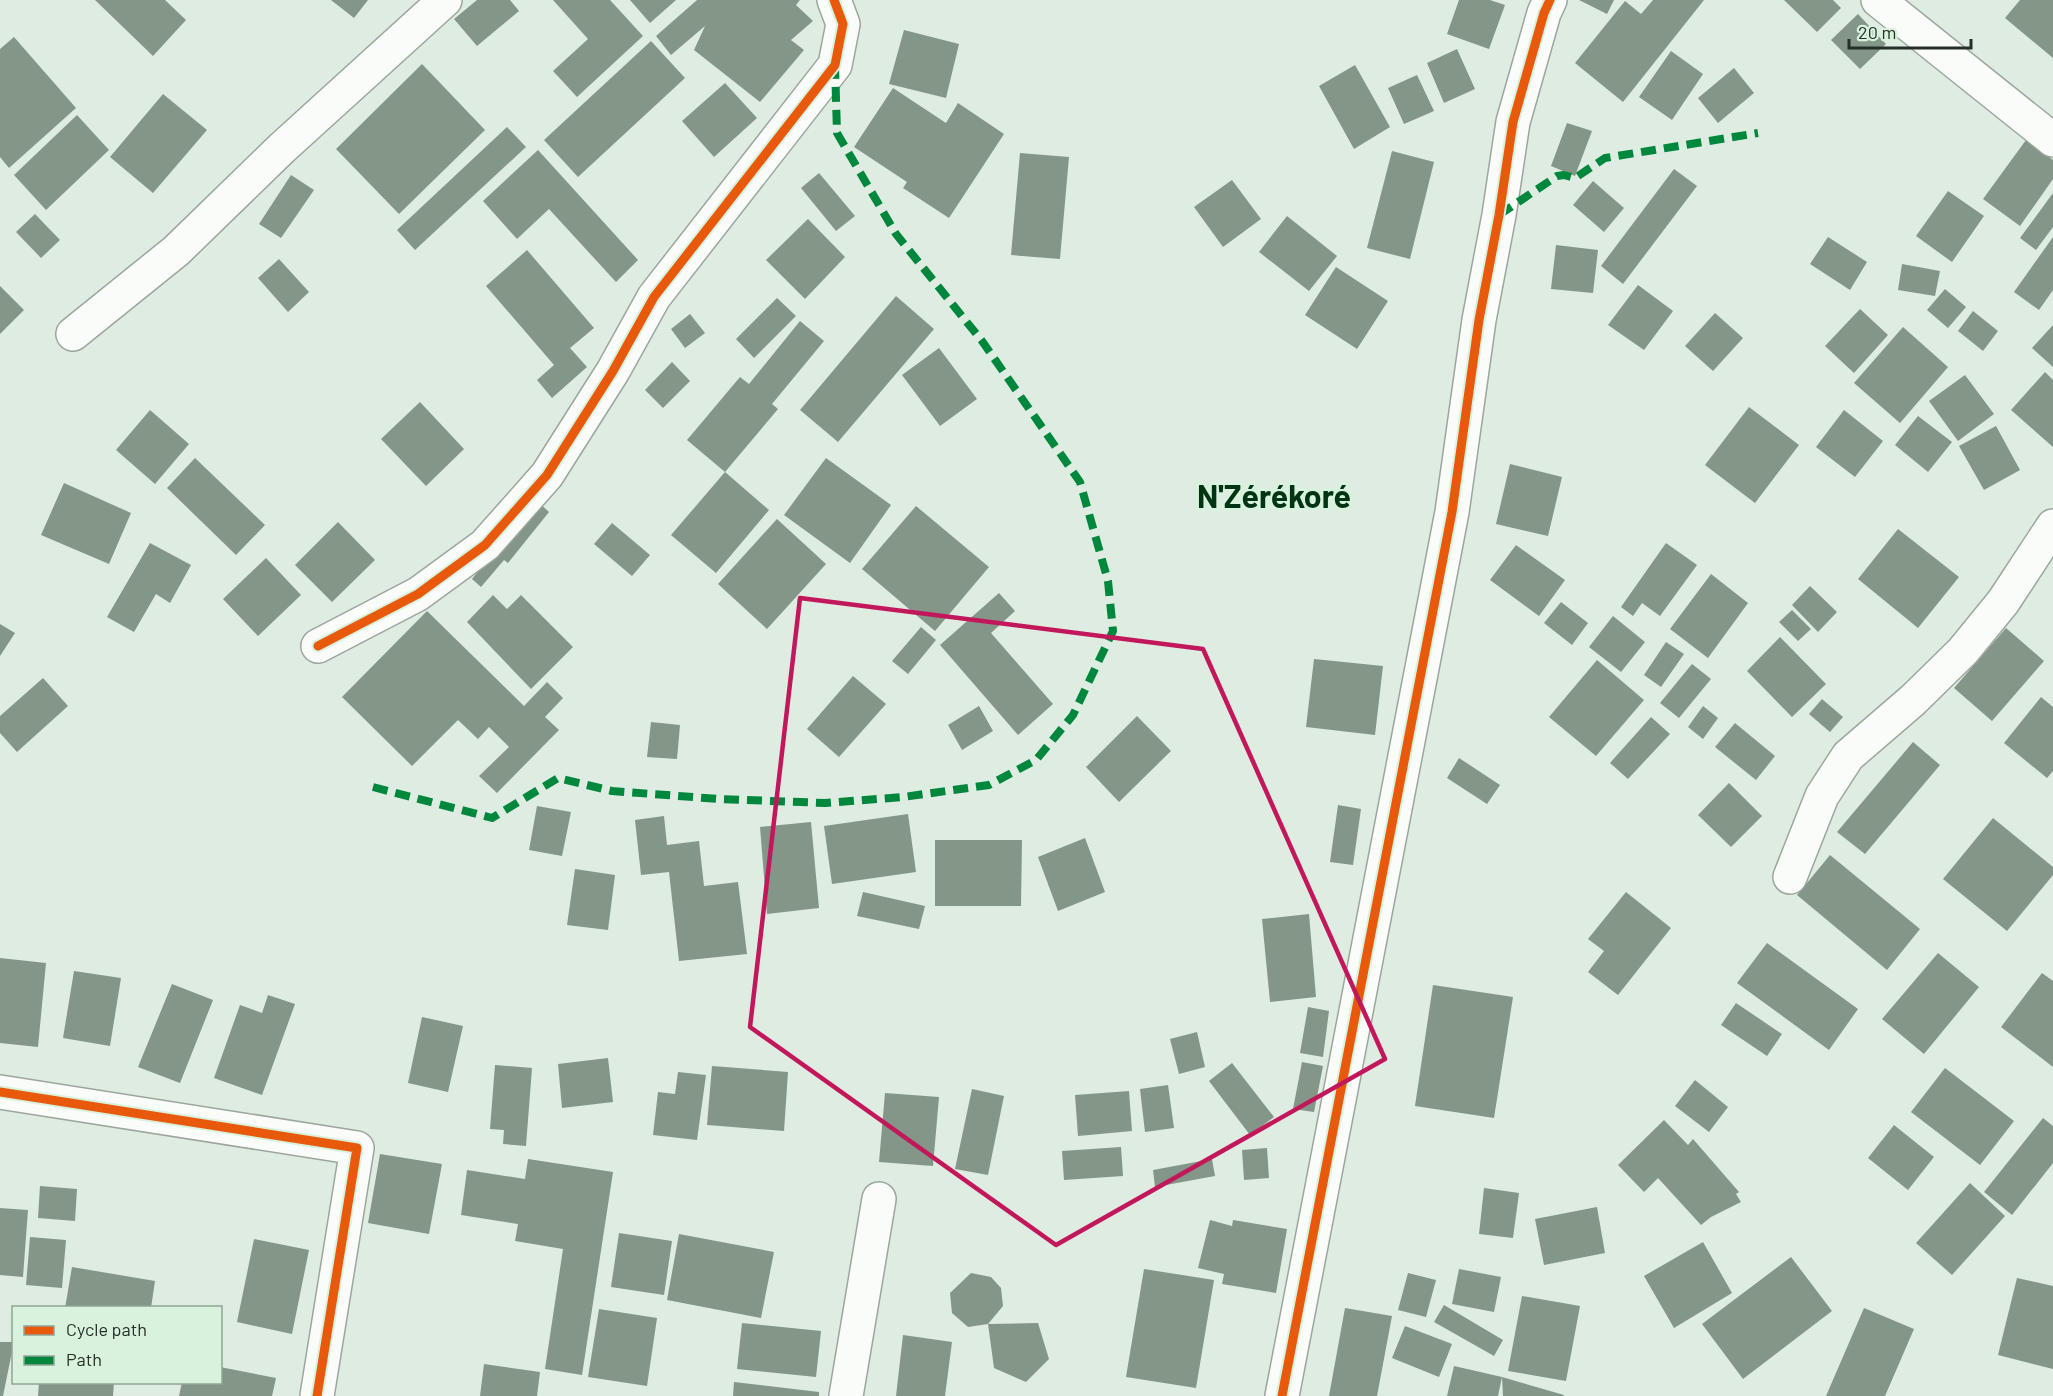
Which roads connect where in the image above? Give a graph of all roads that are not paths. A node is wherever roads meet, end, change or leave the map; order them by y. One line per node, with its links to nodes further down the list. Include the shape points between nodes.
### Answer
1 (445, 0): 6 (street, via 176,250)
2 (834, 0): 8 (street, via 843,24 835,65 654,297 547,475 485,545 418,594)
3 (1550, 0): 14 (street, via 1513,122 1452,512)
4 (1878, 0): 5 (street)
5 (2053, 140)
6 (73, 333)
7 (2053, 526): 9 (street, via 2003,602 1963,651 1848,756 1822,796)
8 (318, 646)
9 (1790, 877)
10 (0, 1092): 12 (street, via 357,1148)
11 (879, 1199): 13 (street)
12 (317, 1396)
13 (846, 1396)
14 (1282, 1396)

